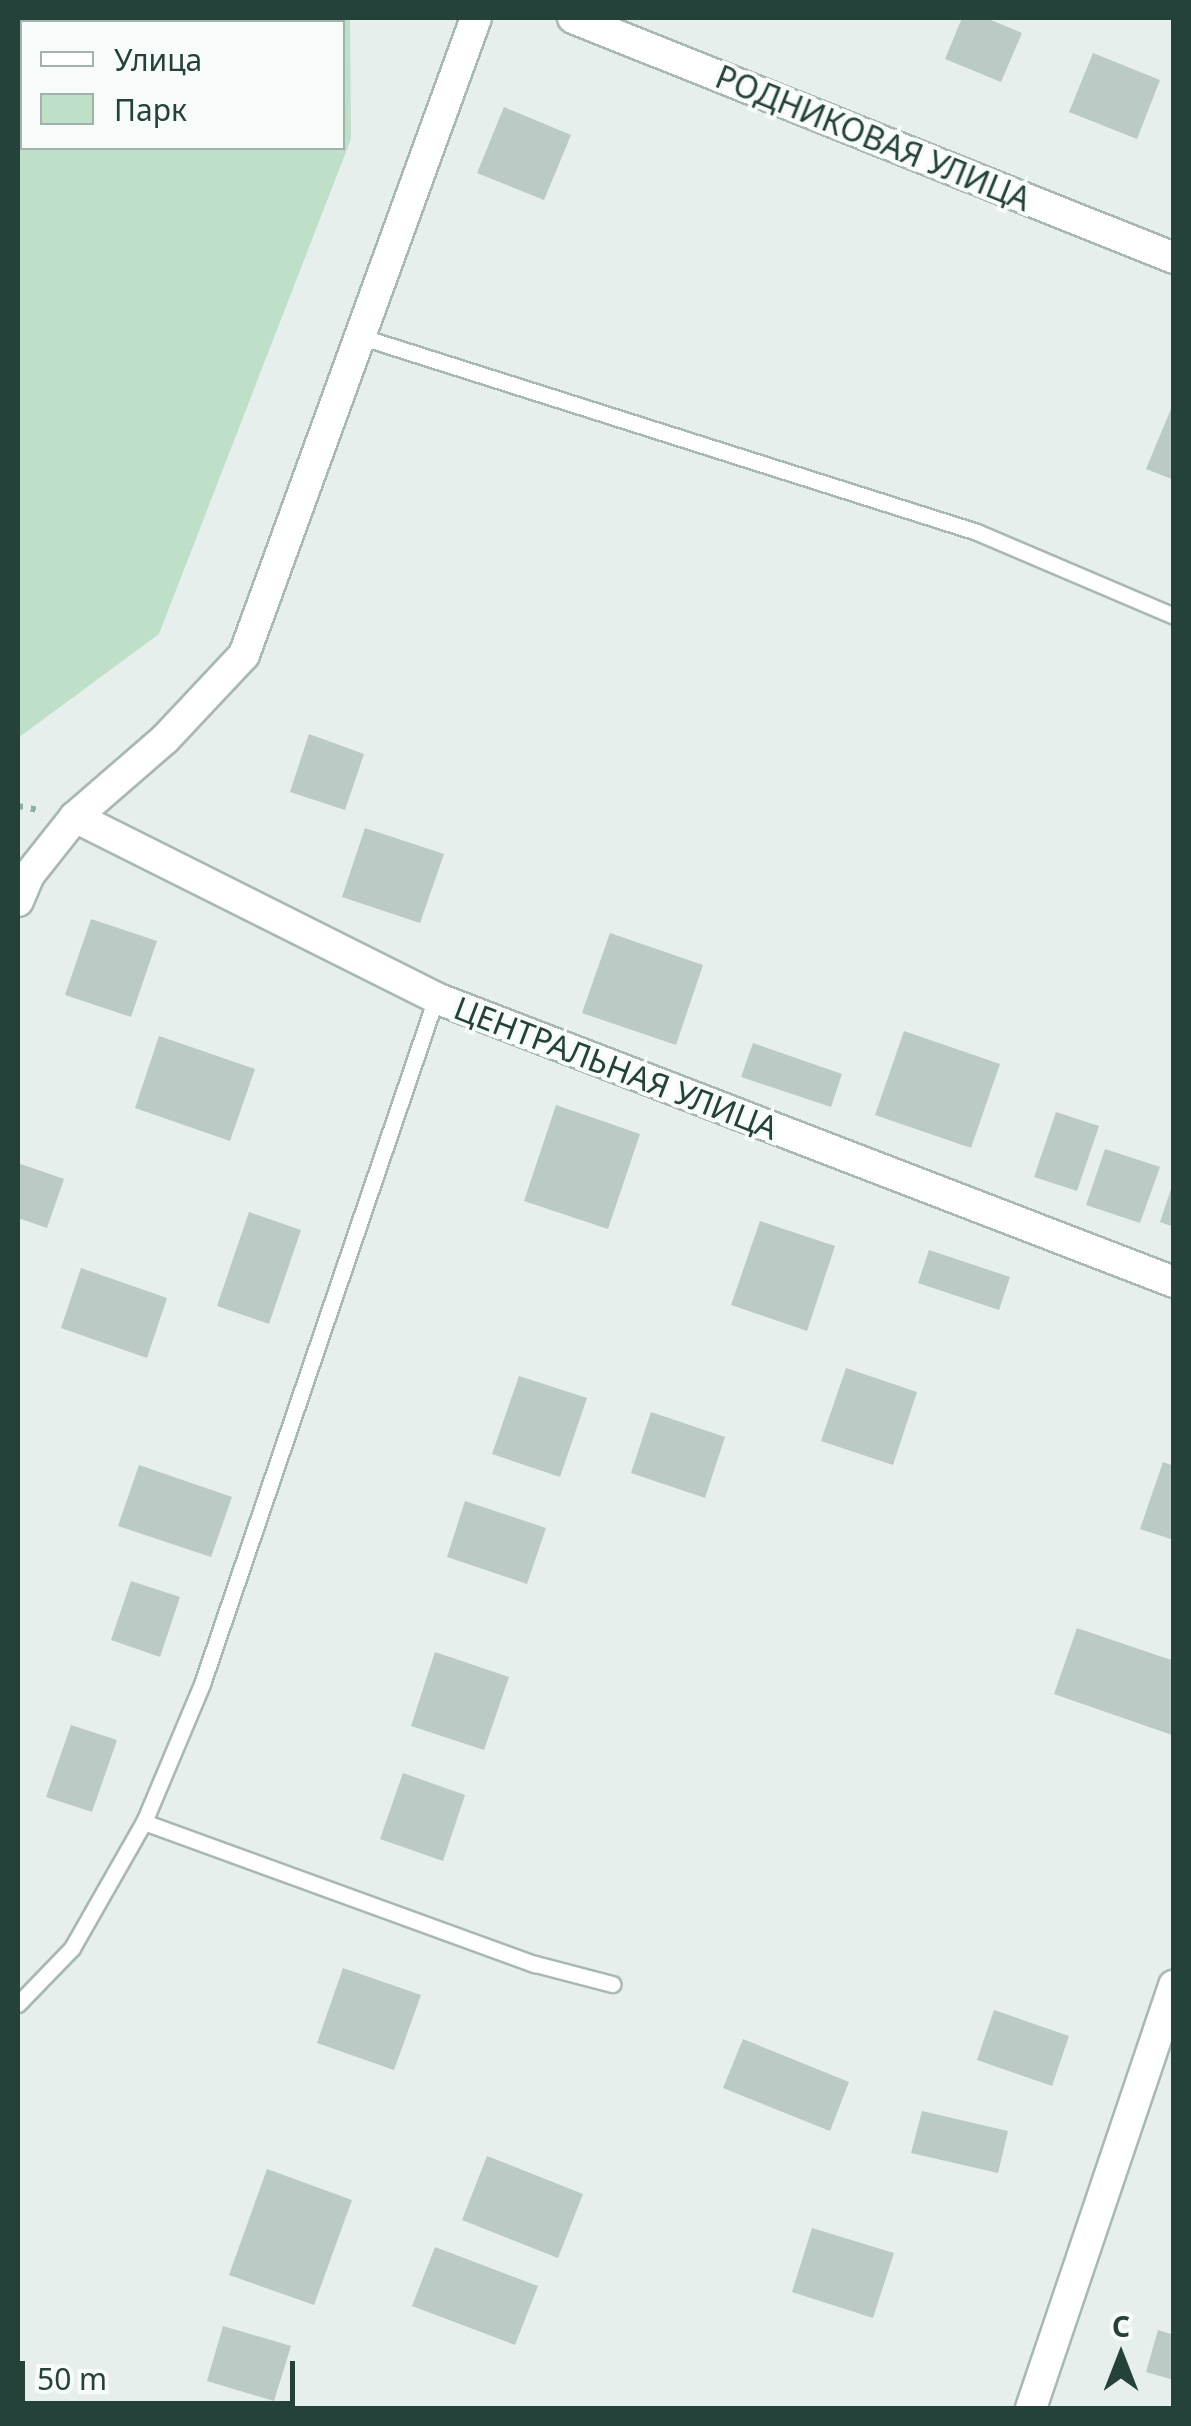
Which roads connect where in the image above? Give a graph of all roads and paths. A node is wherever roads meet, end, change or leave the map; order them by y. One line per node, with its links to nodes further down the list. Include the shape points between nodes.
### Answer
1 (476, 18): 4 (street)
2 (573, 18): 3 (street, РОДНИКОВАЯ УЛИЦА)
3 (1174, 258)
4 (362, 336): 5 (lane, via 977,532); 6 (street, via 244,655 164,740)
5 (1174, 616)
6 (75, 818): 7 (street, via 29,875); 8 (street, ЦЕНТРАЛЬНАЯ УЛИЦА)
7 (18, 902)
8 (436, 998): 9 (street, ЦЕНТРАЛЬНАЯ УЛИЦА); 10 (lane, via 202,1684)
9 (1174, 1282)
10 (144, 1822): 11 (lane, via 535,1964); 13 (lane, via 72,1948)
11 (612, 1984)
12 (1174, 1986): 14 (street)
13 (18, 2004)
14 (1031, 2408)

